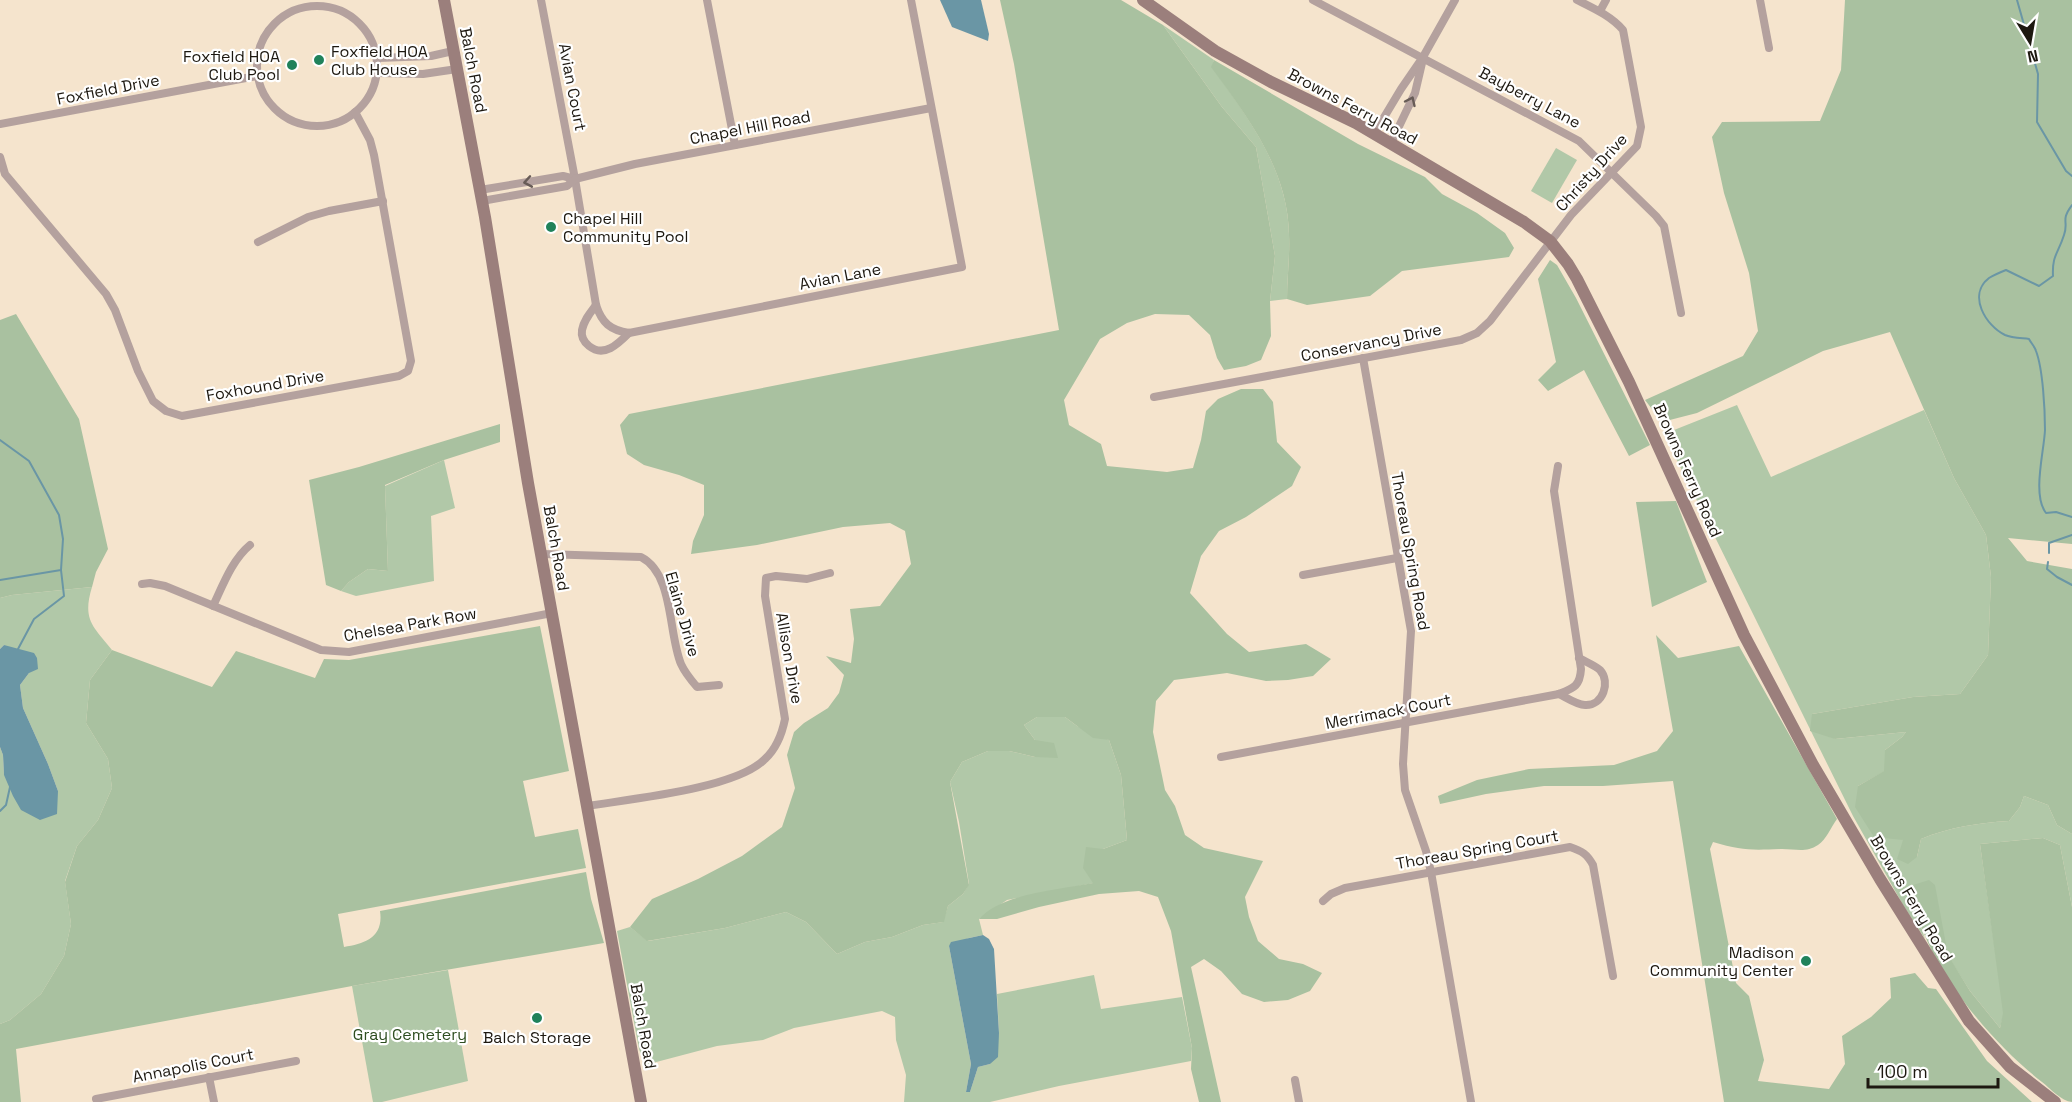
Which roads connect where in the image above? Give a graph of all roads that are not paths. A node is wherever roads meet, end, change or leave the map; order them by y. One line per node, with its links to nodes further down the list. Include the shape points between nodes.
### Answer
1 (444, 0): 14 (street, Balch Road)
2 (542, 0): 28 (street, Avian Court)
3 (707, 0): 25 (street)
4 (911, 0): 20 (street, Avian Lane)
5 (1143, 0): 23 (street, Browns Ferry Road, via 1215,51)
6 (1313, 0): 15 (street, Bayberry Lane)
7 (1455, 0): 15 (street)
8 (1577, 0): 12 (street, Christy Drive)
9 (1606, 0): 12 (street)
10 (1760, 0): 13 (street)
11 (334, 4): 16 (street, via 359,22 372,39); 19 (street, via 293,12 273,27 262,43)
12 (1600, 12): 27 (street, Christy Drive, via 1618,24 1625,37 1641,127 1637,146)
13 (1769, 48)
14 (453, 51): 16 (street, via 423,57); 17 (street, Balch Road)
15 (1424, 57): 23 (street); 24 (street, one-way to 15, via 1415,93); 27 (street, Bayberry Lane, via 1580,141)
16 (378, 58): 18 (street)
17 (457, 69): 18 (street, via 423,74); 29 (street, Balch Road)
18 (378, 73): 21 (street, via 368,97)
19 (257, 76): 21 (street, via 271,106 289,119 316,126); 22 (street, Foxfield Drive)
20 (931, 108): 25 (street, Chapel Hill Road); 35 (street, Avian Lane, via 963,267)
21 (355, 112): 30 (street, Foxhound Drive, via 370,140)
22 (0, 124)
23 (1374, 134): 24 (street, Browns Ferry Road)
24 (1391, 143): 32 (street, Browns Ferry Road, via 1524,222)
25 (735, 145): 28 (street, Chapel Hill Road)
26 (0, 158): 30 (street, Foxhound Drive, via 5,174 106,294 153,400 166,411 182,416 399,376 408,371 411,361)
27 (1611, 173): 32 (street, Christy Drive); 34 (street, Bayberry Lane, via 1664,226)
28 (575, 179): 29 (street, Chapel Hill Road, via 567,186); 33 (street)
29 (481, 196): 40 (street, Balch Road)
30 (383, 201): 31 (street, via 308,217)
31 (258, 242)
32 (1550, 242): 36 (street, Conservancy Drive, via 1477,333 1461,340); 64 (street, Browns Ferry Road, via 1577,279 1629,382 1744,635 1813,765 1969,1021 2010,1067)
33 (596, 305): 35 (street, via 607,325); 35 (street, via 584,321 584,343 594,351 604,351 617,346)
34 (1681, 313)
35 (629, 333)
36 (1363, 358): 37 (street, Conservancy Drive); 41 (street, Thoreau Spring Road)
37 (1154, 398)
38 (1558, 466): 47 (street, via 1554,491)
39 (250, 545): 45 (street, via 232,567)
40 (542, 554): 46 (street, Balch Road); 48 (street, Elaine Drive, via 641,557 648,561 658,572 685,671 697,687)
41 (1397, 558): 43 (street); 50 (street, Thoreau Spring Road, via 1411,640)
42 (830, 573): 52 (street, Allison Drive, via 807,579 766,578 765,596 785,719 781,738 765,760 725,781)
43 (1303, 575)
44 (142, 584): 45 (street, Chelsea Park Row, via 165,586)
45 (213, 606): 46 (street, Chelsea Park Row, via 321,650 349,652)
46 (552, 613): 52 (street, Balch Road)
47 (1580, 658): 49 (street, via 1580,679 1574,688); 49 (street, via 1601,672 1603,694 1598,702 1582,705)
48 (719, 685)
49 (1559, 694): 50 (street, Merrimack Court)
50 (1404, 723): 51 (street, Merrimack Court); 53 (street, Thoreau Spring Road, via 1406,790)
51 (1221, 757)
52 (587, 806): 61 (street, Balch Road)
53 (1431, 872): 54 (street, Thoreau Spring Court, via 1345,888); 55 (street, Thoreau Spring Court, via 1557,848 1581,850 1593,865); 63 (street, Thoreau Spring Road)
54 (1323, 901)
55 (1613, 976)
56 (296, 1060): 57 (street, Annapolis Court)
57 (208, 1077): 59 (street, Annapolis Court); 60 (street)
58 (1295, 1080): 62 (street)
59 (96, 1100)
60 (213, 1102)
61 (641, 1102)
62 (1299, 1102)
63 (1471, 1102)
64 (2055, 1102)

